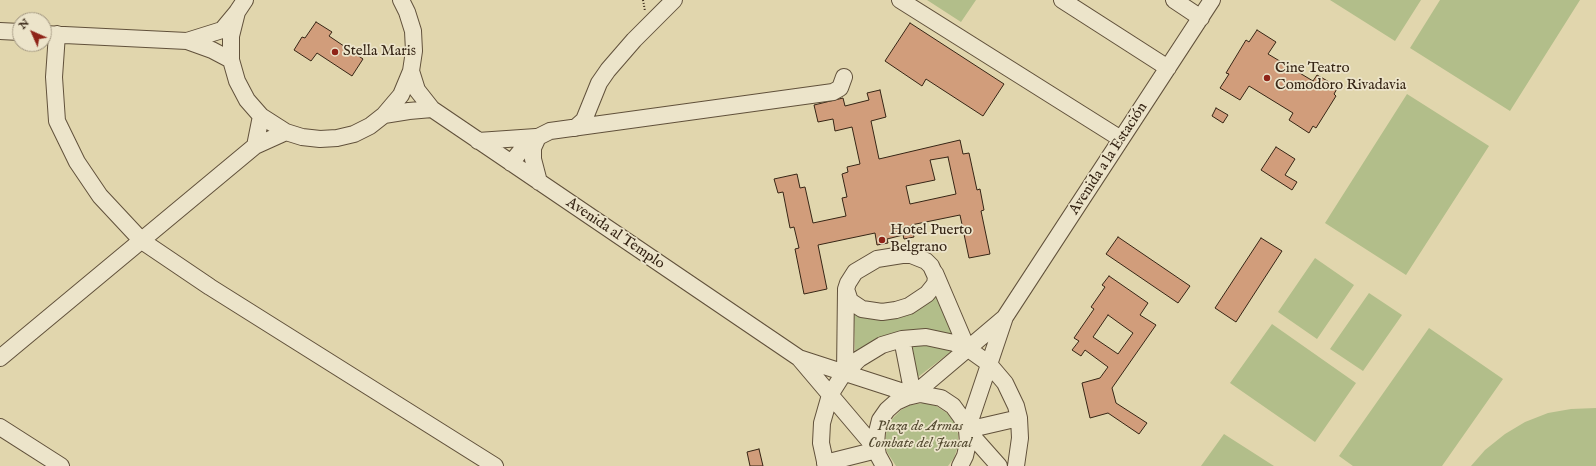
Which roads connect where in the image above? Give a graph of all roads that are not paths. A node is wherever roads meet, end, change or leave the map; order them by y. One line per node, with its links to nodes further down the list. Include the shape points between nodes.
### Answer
1 (401, 0): 16 (street, via 413,31)
2 (674, 0): 21 (street, via 608,70 599,83 584,120)
3 (900, 0): 24 (street)
4 (1062, 0): 15 (street)
5 (1174, 0): 8 (street)
6 (1212, 0): 8 (street, Avenida a la Estación)
7 (241, 6): 12 (street, via 222,30); 14 (street, via 231,36)
8 (1201, 18): 15 (street, Avenida a la Estación)
9 (0, 31): 10 (street)
10 (12, 32)
11 (52, 34): 12 (street)
12 (187, 41): 14 (street)
13 (52, 48): 29 (street, via 57,121 78,162 100,196)
14 (231, 60): 19 (street, via 237,81 247,100)
15 (1168, 68): 24 (street, Avenida a la Estación)
16 (411, 71): 18 (street, Avenida al Templo, via 417,90); 20 (street, via 400,95)
17 (844, 77): 21 (street, via 840,88 833,92)
18 (432, 109): 20 (street); 25 (street, Avenida al Templo)
19 (261, 116): 22 (street); 26 (street)
20 (384, 116): 22 (street, via 354,134 337,138 302,137)
21 (575, 128): 23 (street, via 550,131)
22 (286, 132): 26 (street)
23 (538, 137): 25 (street); 27 (street, via 524,147); 28 (street, via 533,148 533,158)
24 (1122, 139): 32 (street, Avenida a la Estación)
25 (478, 141): 27 (street, Avenida al Templo)
26 (256, 146): 29 (street)
27 (511, 163): 28 (street, Avenida al Templo)
28 (540, 182): 36 (street, Avenida al Templo)
29 (142, 241): 35 (street); 47 (street, via 210,287)
30 (934, 271): 31 (street, via 926,261 915,257 886,257 868,263 855,272); 31 (street, via 936,277 932,290 920,300 896,310 882,312 862,309 850,301); 34 (street)
31 (846, 289): 38 (street)
32 (1005, 317): 34 (street); 37 (street)
33 (902, 339): 34 (street, via 926,337); 38 (street, via 870,352); 40 (street)
34 (967, 348): 37 (street); 40 (street)
35 (0, 358)
36 (799, 358): 38 (street); 39 (street)
37 (988, 363): 41 (street, via 1008,388); 43 (street)
38 (845, 373): 39 (street); 40 (street)
39 (830, 395): 44 (street); 45 (street, via 821,433)
40 (913, 395): 43 (street, via 934,396 947,402 961,417); 44 (street, via 896,402 883,415 877,432)
41 (1019, 418): 43 (street); 52 (street, via 1020,438)
42 (0, 427): 46 (street)
43 (967, 430): 50 (street, via 967,450); 51 (street)
44 (877, 450): 45 (street); 48 (street); 49 (street)
45 (825, 464)
46 (61, 466)
47 (495, 466)
48 (871, 466)
49 (884, 466)
50 (960, 466)
51 (999, 466)
52 (1016, 466)

